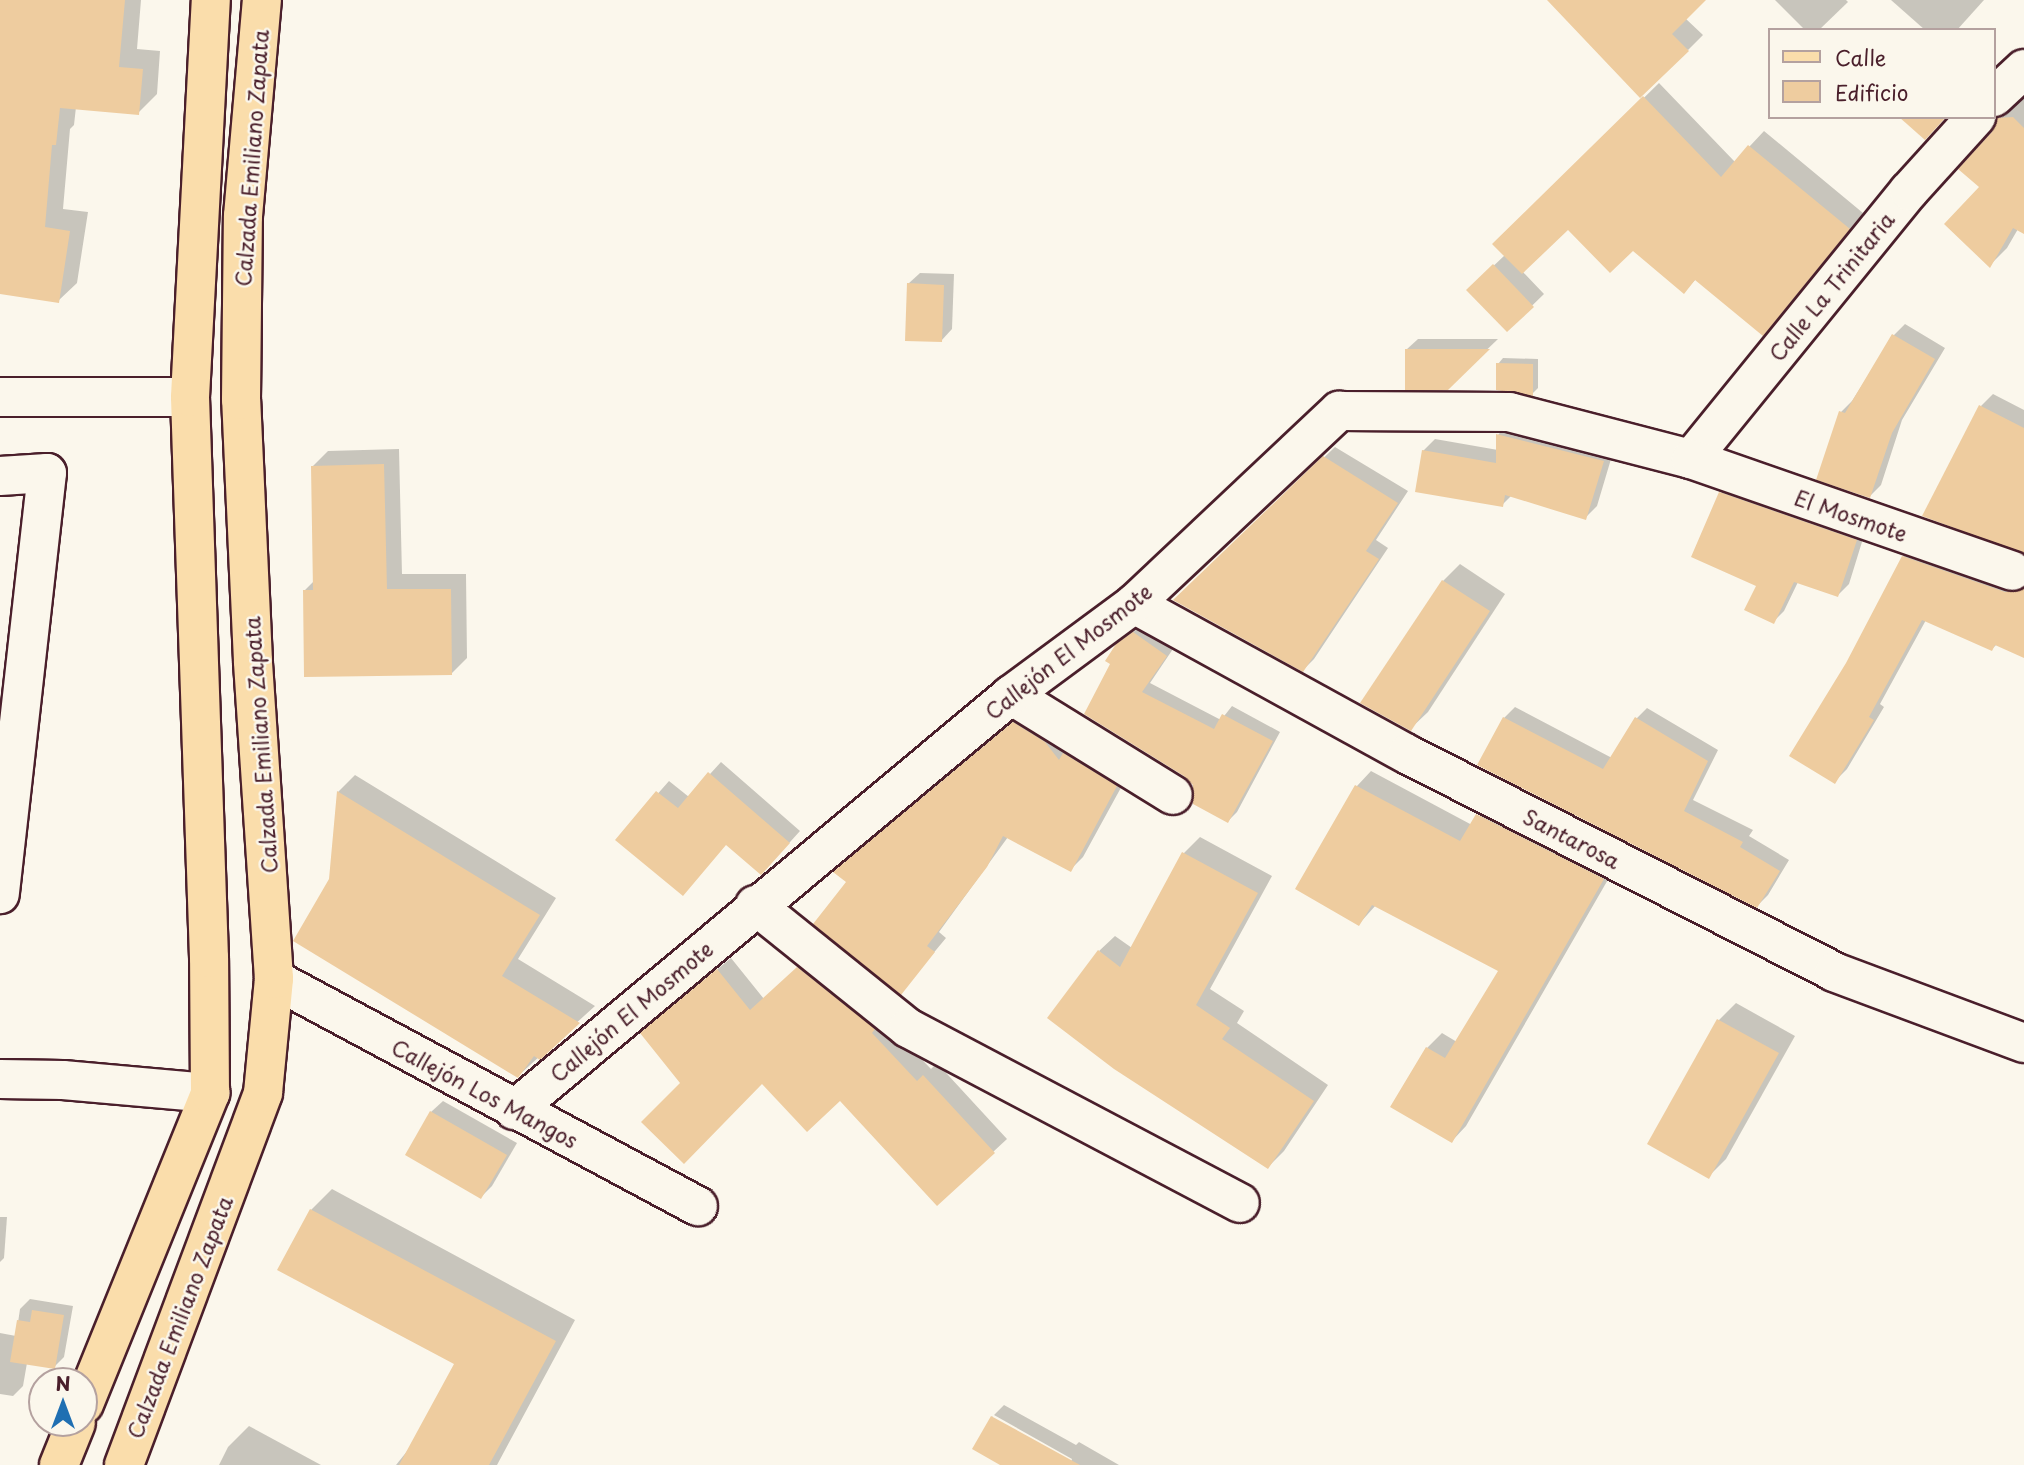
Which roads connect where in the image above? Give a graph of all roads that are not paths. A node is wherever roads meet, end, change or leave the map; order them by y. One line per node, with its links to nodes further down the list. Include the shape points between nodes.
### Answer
1 (211, 0): 7 (main road)
2 (262, 0): 16 (main road, Calzada Emiliano Zapata, via 243,216 241,400)
3 (2024, 69): 4 (street)
4 (1996, 95)
5 (1974, 119): 8 (street, Calle La Trinitaria, via 1909,191)
6 (0, 397): 7 (street)
7 (190, 397): 19 (main road)
8 (1690, 459): 10 (street, El Mosmote); 11 (street, Callejón El Mosmote, via 1510,412 1339,411)
9 (0, 476): 14 (street, via 47,473)
10 (2012, 571)
11 (1134, 604): 12 (street, Callejón El Mosmote); 17 (street, Santarosa, via 1407,754 1834,972)
12 (1011, 695): 13 (street); 15 (street, Callejón El Mosmote)
13 (1173, 795)
14 (0, 894)
15 (755, 905): 20 (street, Callejón El Mosmote); 21 (street, via 908,1028)
16 (274, 979): 20 (street, Callejón Los Mangos); 26 (main road, Calzada Emiliano Zapata, via 263,1093)
17 (2024, 1043)
18 (0, 1079): 19 (street)
19 (210, 1093): 23 (main road)
20 (514, 1110): 22 (street, Callejón Los Mangos)
21 (1240, 1203)
22 (698, 1206)
23 (98, 1369)
24 (71, 1437): 25 (main road)
25 (60, 1465)
26 (124, 1465)

